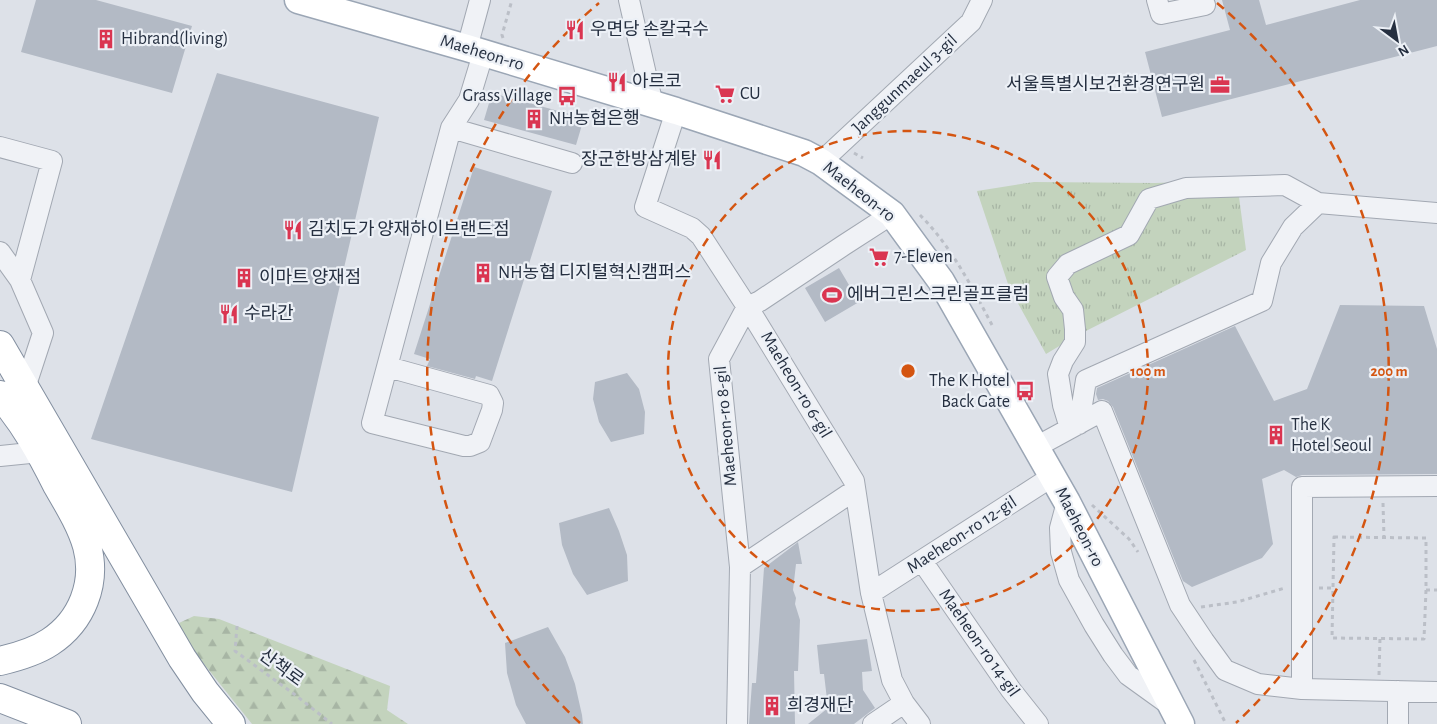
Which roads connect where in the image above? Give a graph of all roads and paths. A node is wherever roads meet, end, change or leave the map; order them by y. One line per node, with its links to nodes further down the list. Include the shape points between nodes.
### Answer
1 (480, 0): 7 (street)
2 (630, 0): 8 (street)
3 (982, 0): 11 (street, Janggunmaeul 3-gil, via 971,22)
4 (1157, 0): 6 (street, via 1161,14)
5 (302, 1): 7 (main road, Maeheon-ro)
6 (1205, 5)
7 (475, 51): 8 (main road, Maeheon-ro); 9 (street, via 469,100)
8 (664, 108): 11 (main road, Maeheon-ro, via 804,153); 18 (street, Maeheon-ro 6-gil, via 645,207 692,228 701,236)
9 (451, 128): 12 (street); 20 (street)
10 (0, 147): 17 (street, via 52,161)
11 (821, 162): 15 (main road, Maeheon-ro)
12 (572, 164)
13 (1318, 203): 14 (street); 22 (street, via 1293,227 1270,263 1262,301 1086,380); 22 (street, via 1284,185 1186,188 1149,199 1129,235 1068,264 1057,277 1073,310 1075,342 1058,374 1063,405)
14 (1437, 213)
15 (892, 214): 18 (street); 23 (main road, Maeheon-ro, via 942,281)
16 (0, 252): 17 (street)
17 (20, 280): 21 (street, via 43,333)
18 (747, 307): 29 (street, Maeheon-ro 6-gil, via 854,481); 32 (street, Maeheon-ro 8-gil, via 719,359)
19 (0, 345): 21 (highway)
20 (388, 367): 20 (street, via 372,423 464,446 480,442 492,410 489,395)
21 (12, 391): 24 (highway, via 18,417); 49 (highway, via 182,658)
22 (1074, 426): 23 (street); 38 (street, via 1102,411)
23 (1036, 447): 26 (main road, Maeheon-ro)
24 (40, 452): 25 (street); 41 (highway, via 83,534 90,563 88,594 72,622 50,642 25,654)
25 (0, 456)
26 (1053, 476): 31 (street, Maeheon-ro 12-gil); 47 (main road, Maeheon-ro)
27 (1437, 486): 28 (street)
28 (1383, 487): 30 (path); 33 (street, via 1302,487)
29 (855, 490): 32 (street); 37 (street, Maeheon-ro 6-gil)
30 (1384, 537): 34 (path, via 1334,537); 35 (path, via 1426,538)
31 (922, 561): 37 (street, Maeheon-ro 12-gil); 54 (street, Maeheon-ro 14-gil)
32 (740, 567): 51 (street, Maeheon-ro 8-gil)
33 (1302, 588): 34 (path); 38 (path, via 1283,588 1212,606); 42 (street)
34 (1333, 588): 40 (path, via 1332,638)
35 (1426, 590): 36 (path); 40 (path, via 1424,638)
36 (1437, 590)
37 (871, 593): 46 (street, Maeheon-ro 6-gil, via 892,680)
38 (1180, 605): 42 (street, via 1225,670 1258,684)
39 (237, 626): 50 (path, 산책로, via 235,651)
40 (1380, 638): 43 (path)
41 (0, 660)
42 (1302, 689): 43 (street)
43 (1388, 691): 44 (street); 55 (street)
44 (1437, 692)
45 (0, 698): 48 (highway)
46 (904, 703): 52 (street); 53 (street, Maeheon-ro 6-gil)
47 (1176, 715)
48 (67, 724)
49 (231, 724)
50 (332, 724)
51 (737, 724)
52 (873, 724)
53 (920, 724)
54 (1038, 724)
55 (1398, 724)

